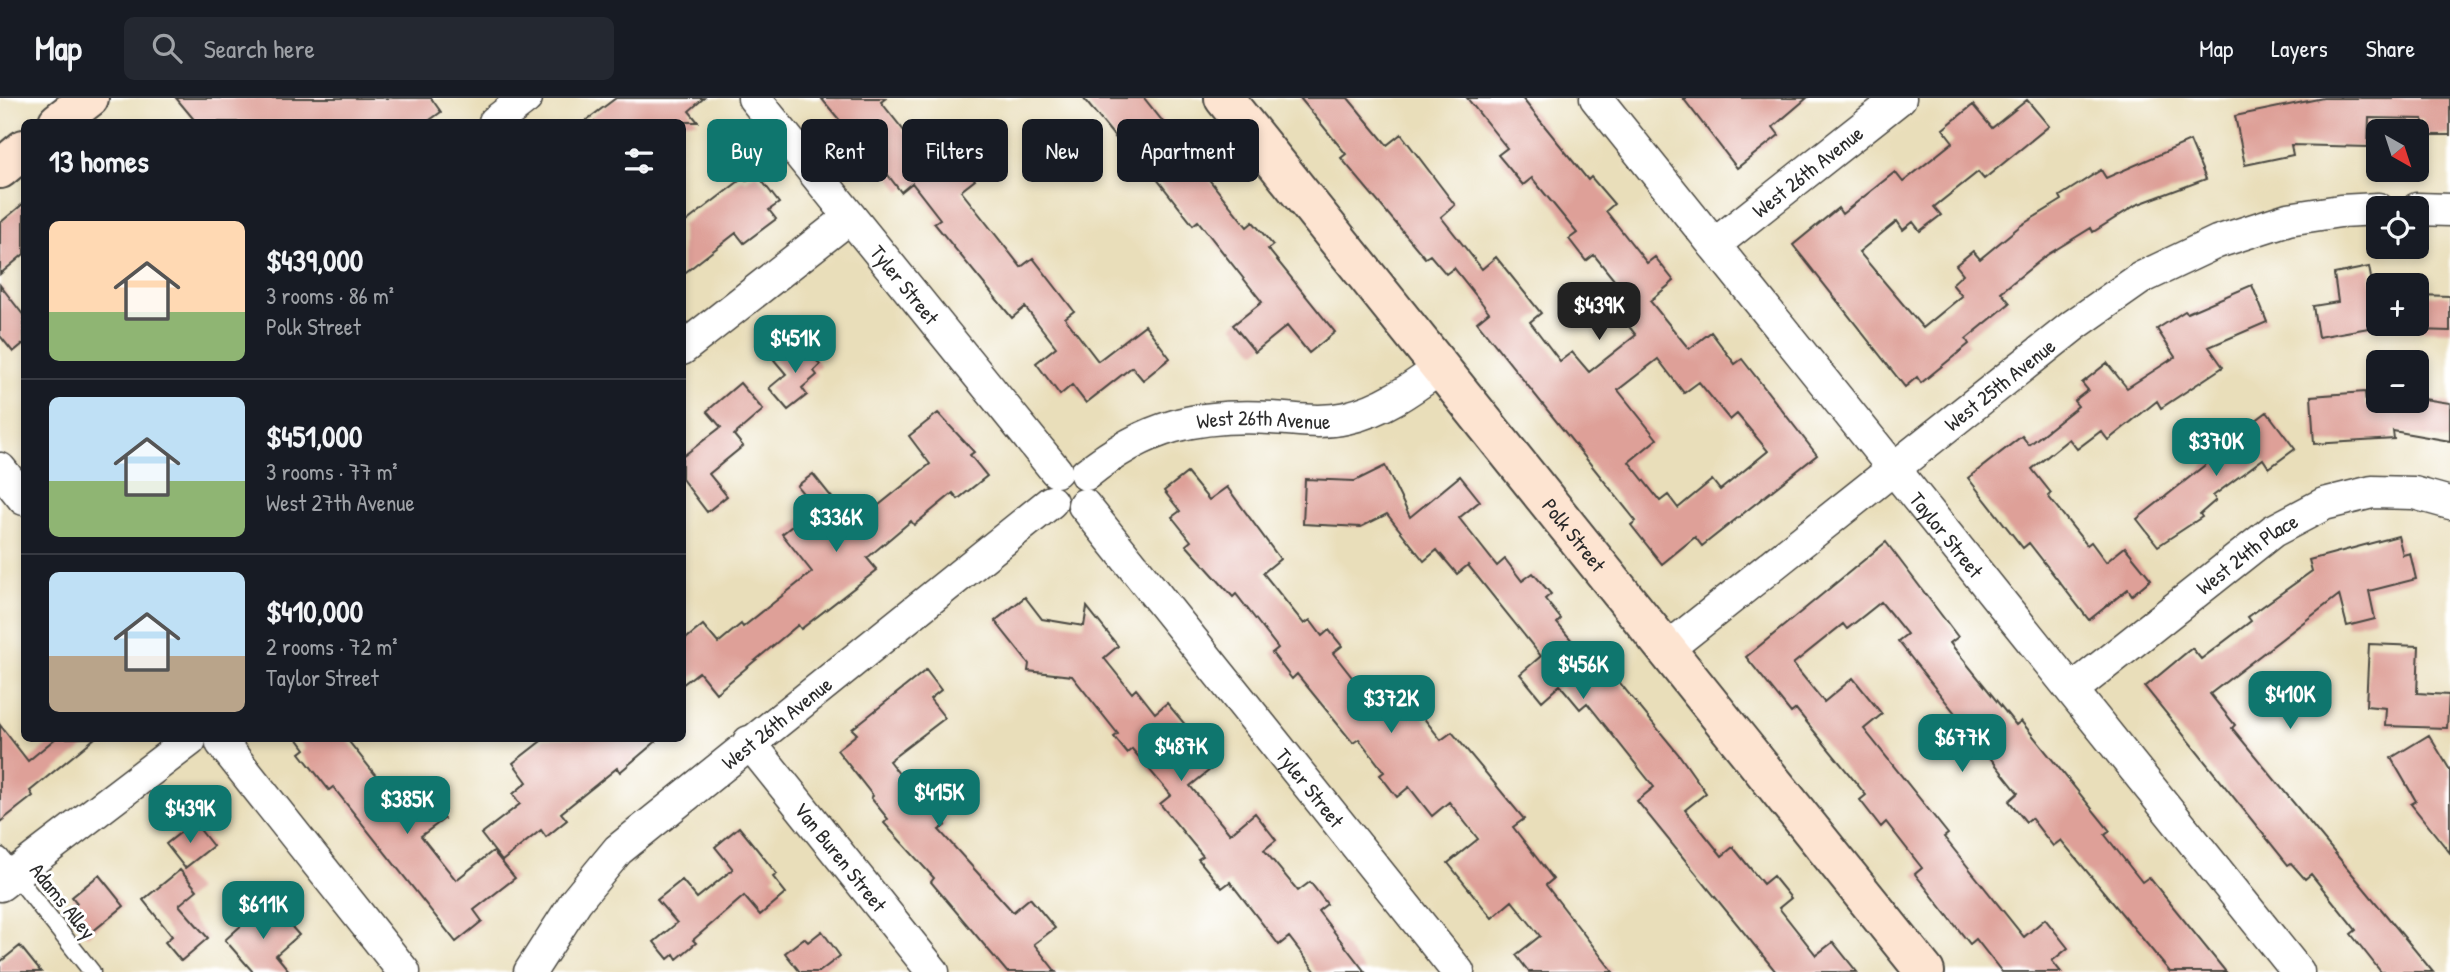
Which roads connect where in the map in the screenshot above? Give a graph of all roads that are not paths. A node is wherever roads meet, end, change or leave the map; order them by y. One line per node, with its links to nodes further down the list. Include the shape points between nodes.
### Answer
1 (89, 98): 7 (street)
2 (526, 98): 8 (street)
3 (754, 98): 14 (street, Tyler Street)
4 (1224, 98): 17 (street, Polk Street)
5 (1596, 98): 15 (street, Taylor Street)
6 (1900, 98): 15 (street, West 26th Avenue)
7 (62, 119)
8 (499, 119)
9 (21, 152): 10 (street)
10 (0, 169)
11 (2429, 209): 13 (street)
12 (2366, 210): 19 (street, West 25th Avenue, via 2288,219 2217,242 2141,278)
13 (2450, 210)
14 (850, 217): 16 (street); 20 (street, Tyler Street)
15 (1714, 245): 19 (street, Taylor Street)
16 (686, 346)
17 (1440, 368): 20 (street, West 26th Avenue, via 1403,395 1346,418 1314,422 1214,416 1144,436); 25 (street, Polk Street)
18 (0, 469): 21 (street)
19 (1893, 469): 25 (street, West 25th Avenue); 26 (street, Taylor Street)
20 (1071, 472): 22 (street, via 1047,485); 24 (street, via 1092,489)
21 (21, 495)
22 (1051, 502): 24 (street, via 1067,510); 31 (street, West 26th Avenue)
23 (2450, 503): 26 (street, West 24th Place, via 2414,493 2372,492 2324,504 2273,531)
24 (1084, 505): 37 (street, Tyler Street)
25 (1667, 649): 38 (street, Polk Street)
26 (2072, 690): 39 (street, Taylor Street)
27 (185, 742): 32 (street)
28 (194, 742): 29 (street, via 203,748)
29 (221, 742)
30 (225, 742): 34 (street)
31 (749, 742): 35 (street, West 26th Avenue, via 618,850 576,901); 36 (street, Van Buren Street)
32 (5, 872): 33 (lane, Adams Alley)
33 (92, 972)
34 (404, 972)
35 (530, 972)
36 (933, 972)
37 (1458, 972)
38 (1925, 972)
39 (2298, 972)

